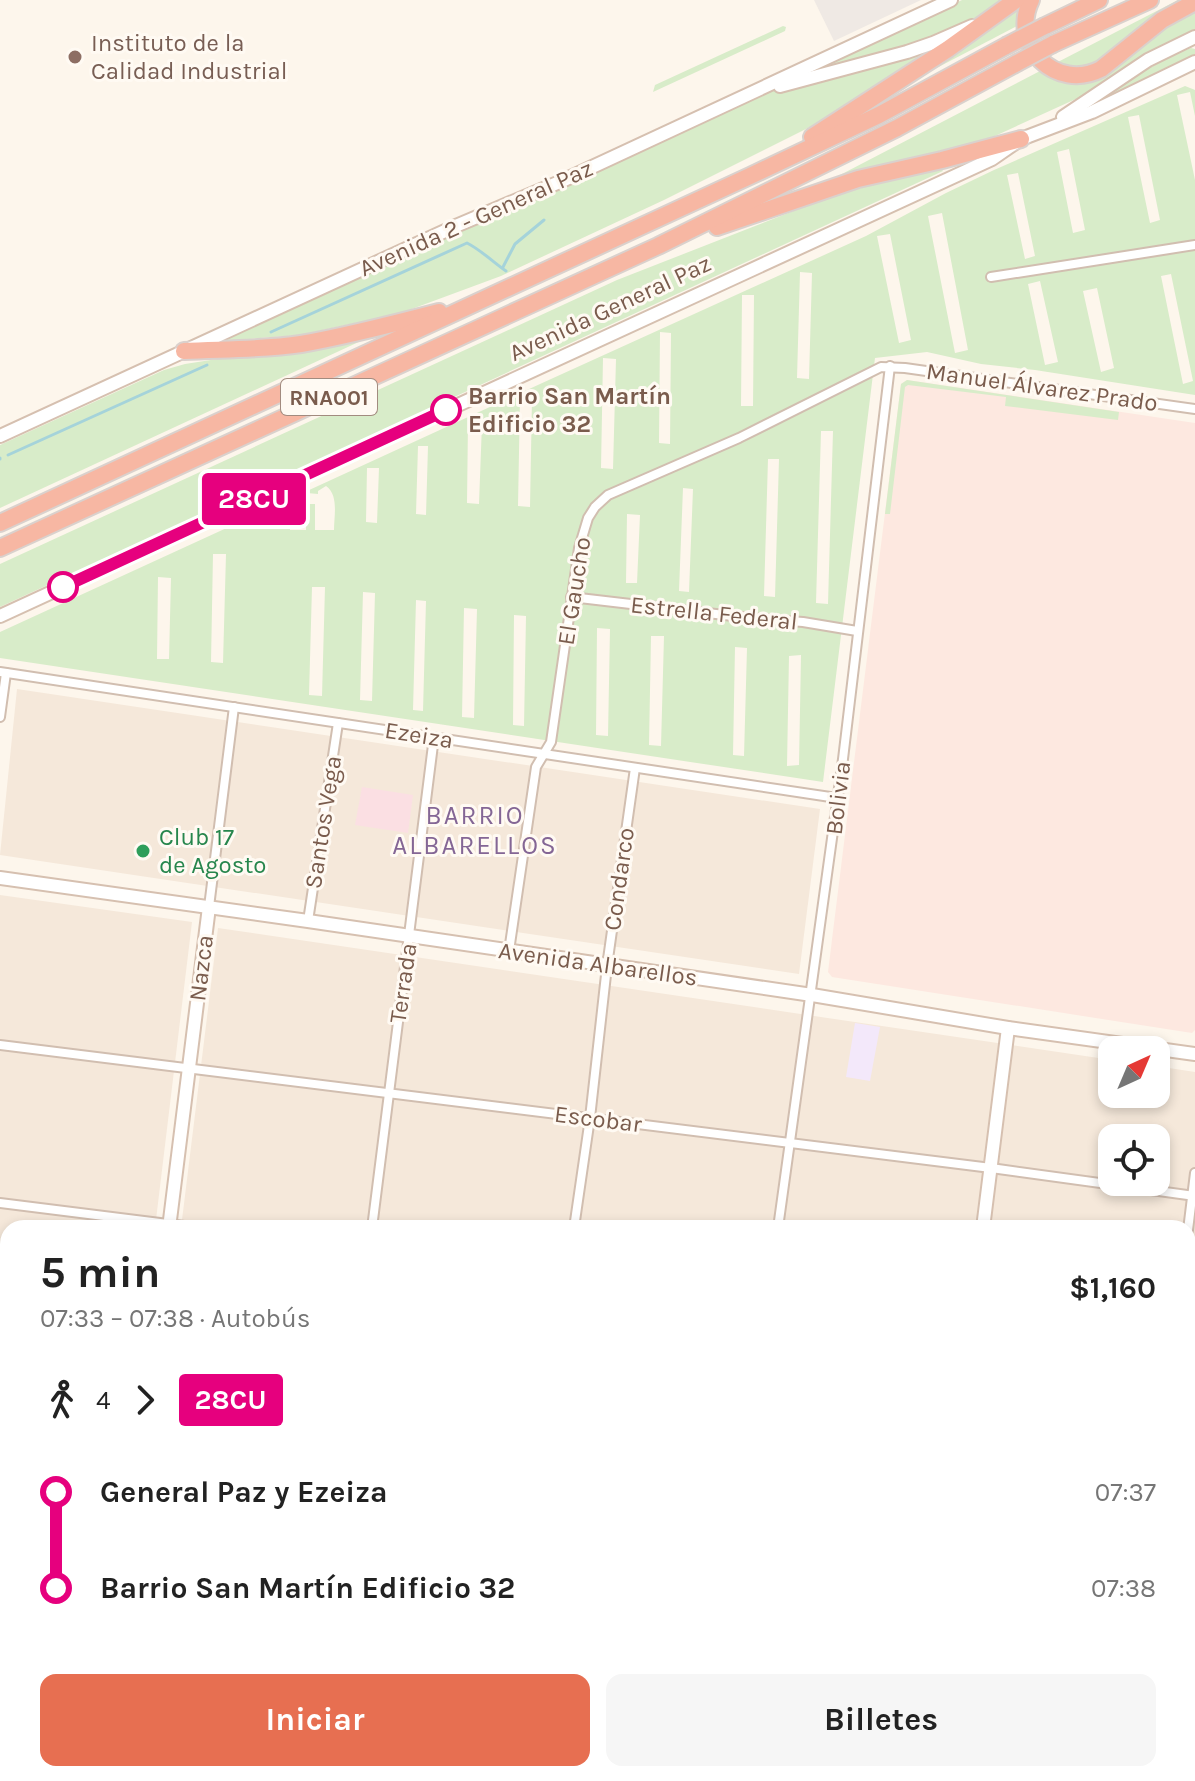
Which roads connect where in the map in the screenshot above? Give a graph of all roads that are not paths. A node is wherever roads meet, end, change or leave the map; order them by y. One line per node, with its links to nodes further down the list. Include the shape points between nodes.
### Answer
1 (951, 0): 12 (street, Avenida 2 - General Paz)
2 (1016, 0): 7 (highway)
3 (1031, 0): 6 (highway, via 1025,25 1033,51 1056,71 1078,76 1106,66)
4 (1099, 0): 15 (highway, RNA001, bridge)
5 (1150, 0): 17 (highway, Avenida General Paz / RNA001, bridge, via 1053,44)
6 (1188, 5)
7 (989, 19): 12 (street, via 907,52); 15 (highway)
8 (1195, 37): 13 (street, via 1148,60)
9 (1195, 62): 11 (street, Avenida General Paz)
10 (1195, 69): 11 (street)
11 (1174, 72): 13 (street, Avenida General Paz)
12 (749, 93): 20 (street, Avenida 2 - General Paz)
13 (1043, 129): 14 (street, Avenida General Paz)
14 (1021, 139): 17 (highway, via 858,179); 27 (street, Avenida General Paz, via 992,159)
15 (750, 176): 19 (highway, RNA001)
16 (1195, 245): 18 (street)
17 (658, 246): 25 (highway, Avenida General Paz / RNA001)
18 (991, 277)
19 (475, 303): 20 (highway, via 298,344); 24 (highway, RNA001)
20 (184, 351): 23 (street, Avenida 2 - General Paz)
21 (890, 366): 22 (street, Manuel Álvarez Prado); 26 (street, El Gaucho, via 608,495 585,524); 28 (street, Bolivia)
22 (1195, 409)
23 (0, 436)
24 (0, 523)
25 (0, 548)
26 (571, 597): 28 (street, Estrella Federal); 34 (street, El Gaucho)
27 (0, 616)
28 (857, 631): 36 (street, Bolivia)
29 (3, 672): 30 (street, Ezeiza); 31 (street)
30 (234, 707): 32 (street, Ezeiza); 38 (street, Nazca)
31 (0, 717)
32 (338, 723): 33 (street, Ezeiza); 39 (street, Santos Vega)
33 (434, 737): 34 (street, Ezeiza); 40 (street, Terrada)
34 (545, 754): 35 (street, Ezeiza); 41 (street, El Gaucho, via 536,767)
35 (635, 768): 36 (street, Ezeiza); 42 (street, Condarco)
36 (837, 798): 43 (street, Bolivia)
37 (0, 878): 38 (street, Avenida Albarellos)
38 (209, 907): 39 (street, Avenida Albarellos); 47 (street, Nazca)
39 (308, 921): 40 (street, Avenida Albarellos)
40 (409, 936): 41 (street, Avenida Albarellos); 48 (street, Terrada)
41 (509, 951): 42 (street, Avenida Albarellos)
42 (607, 966): 43 (street, Avenida Albarellos); 49 (street, Condarco)
43 (812, 995): 44 (street, Avenida Albarellos); 50 (street, Bolivia)
44 (1008, 1028): 46 (street, Avenida Albarellos); 51 (street)
45 (0, 1045): 47 (street, Escobar)
46 (1195, 1054)
47 (188, 1068): 48 (street, Escobar); 56 (street, Nazca)
48 (388, 1093): 49 (street, Escobar); 57 (street, Terrada)
49 (590, 1118): 50 (street, Escobar); 58 (street, Condarco)
50 (789, 1143): 51 (street, Escobar); 59 (street, Bolivia)
51 (991, 1168): 53 (street, Escobar); 60 (street)
52 (1195, 1173): 53 (street)
53 (1194, 1196): 61 (street)
54 (0, 1203): 55 (street)
55 (125, 1220)
56 (170, 1220)
57 (373, 1220)
58 (575, 1220)
59 (779, 1220)
60 (984, 1220)
61 (1190, 1220)

